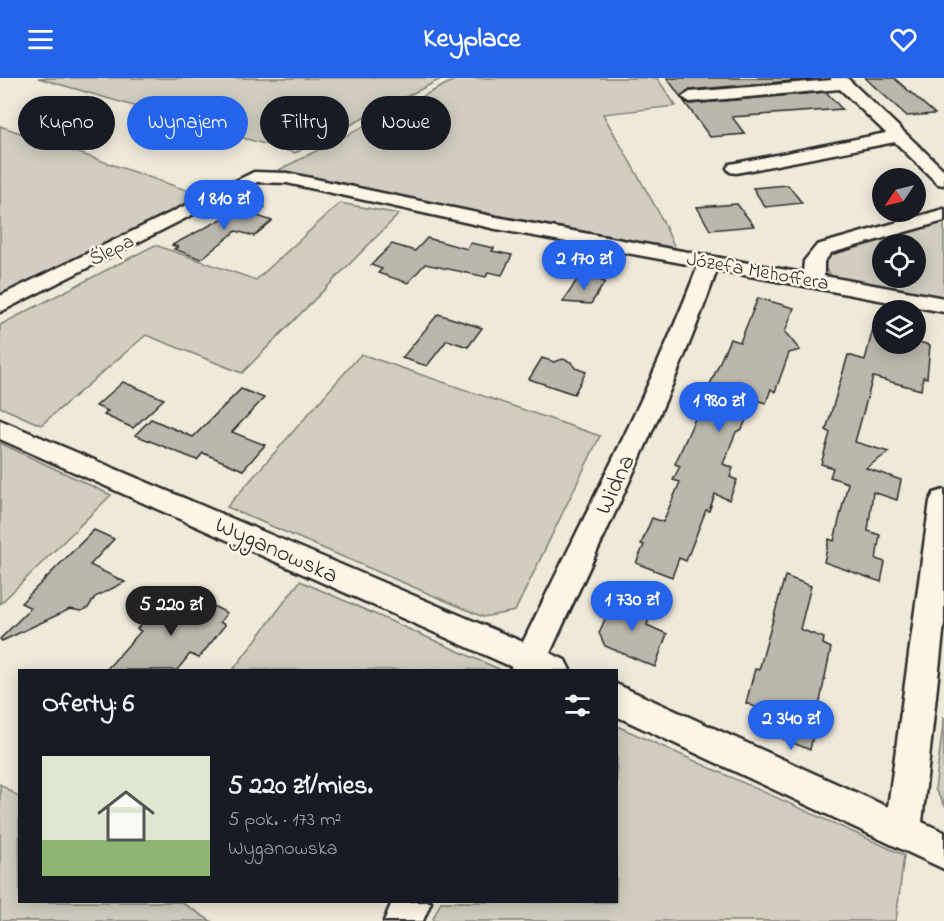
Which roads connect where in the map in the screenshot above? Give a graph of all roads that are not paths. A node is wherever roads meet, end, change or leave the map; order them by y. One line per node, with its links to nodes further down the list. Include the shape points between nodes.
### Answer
1 (841, 81): 2 (street); 3 (street)
2 (690, 97)
3 (899, 136): 4 (street); 6 (street)
4 (736, 168)
5 (254, 177): 8 (street, Józefa Mehoffera, via 287,178 496,223); 10 (street, Ślepa)
6 (944, 180)
7 (944, 215): 9 (street, via 824,249 814,261)
8 (710, 261): 9 (street, Józefa Mehoffera); 14 (street, Widna)
9 (813, 279): 11 (street, Józefa Mehoffera)
10 (0, 305)
11 (944, 305)
12 (0, 429): 14 (street, Wyganowska)
13 (944, 501): 16 (street)
14 (537, 667)
15 (618, 700): 16 (street)
16 (903, 831): 17 (street)
17 (944, 850)
18 (412, 903): 19 (street)
19 (403, 921)

